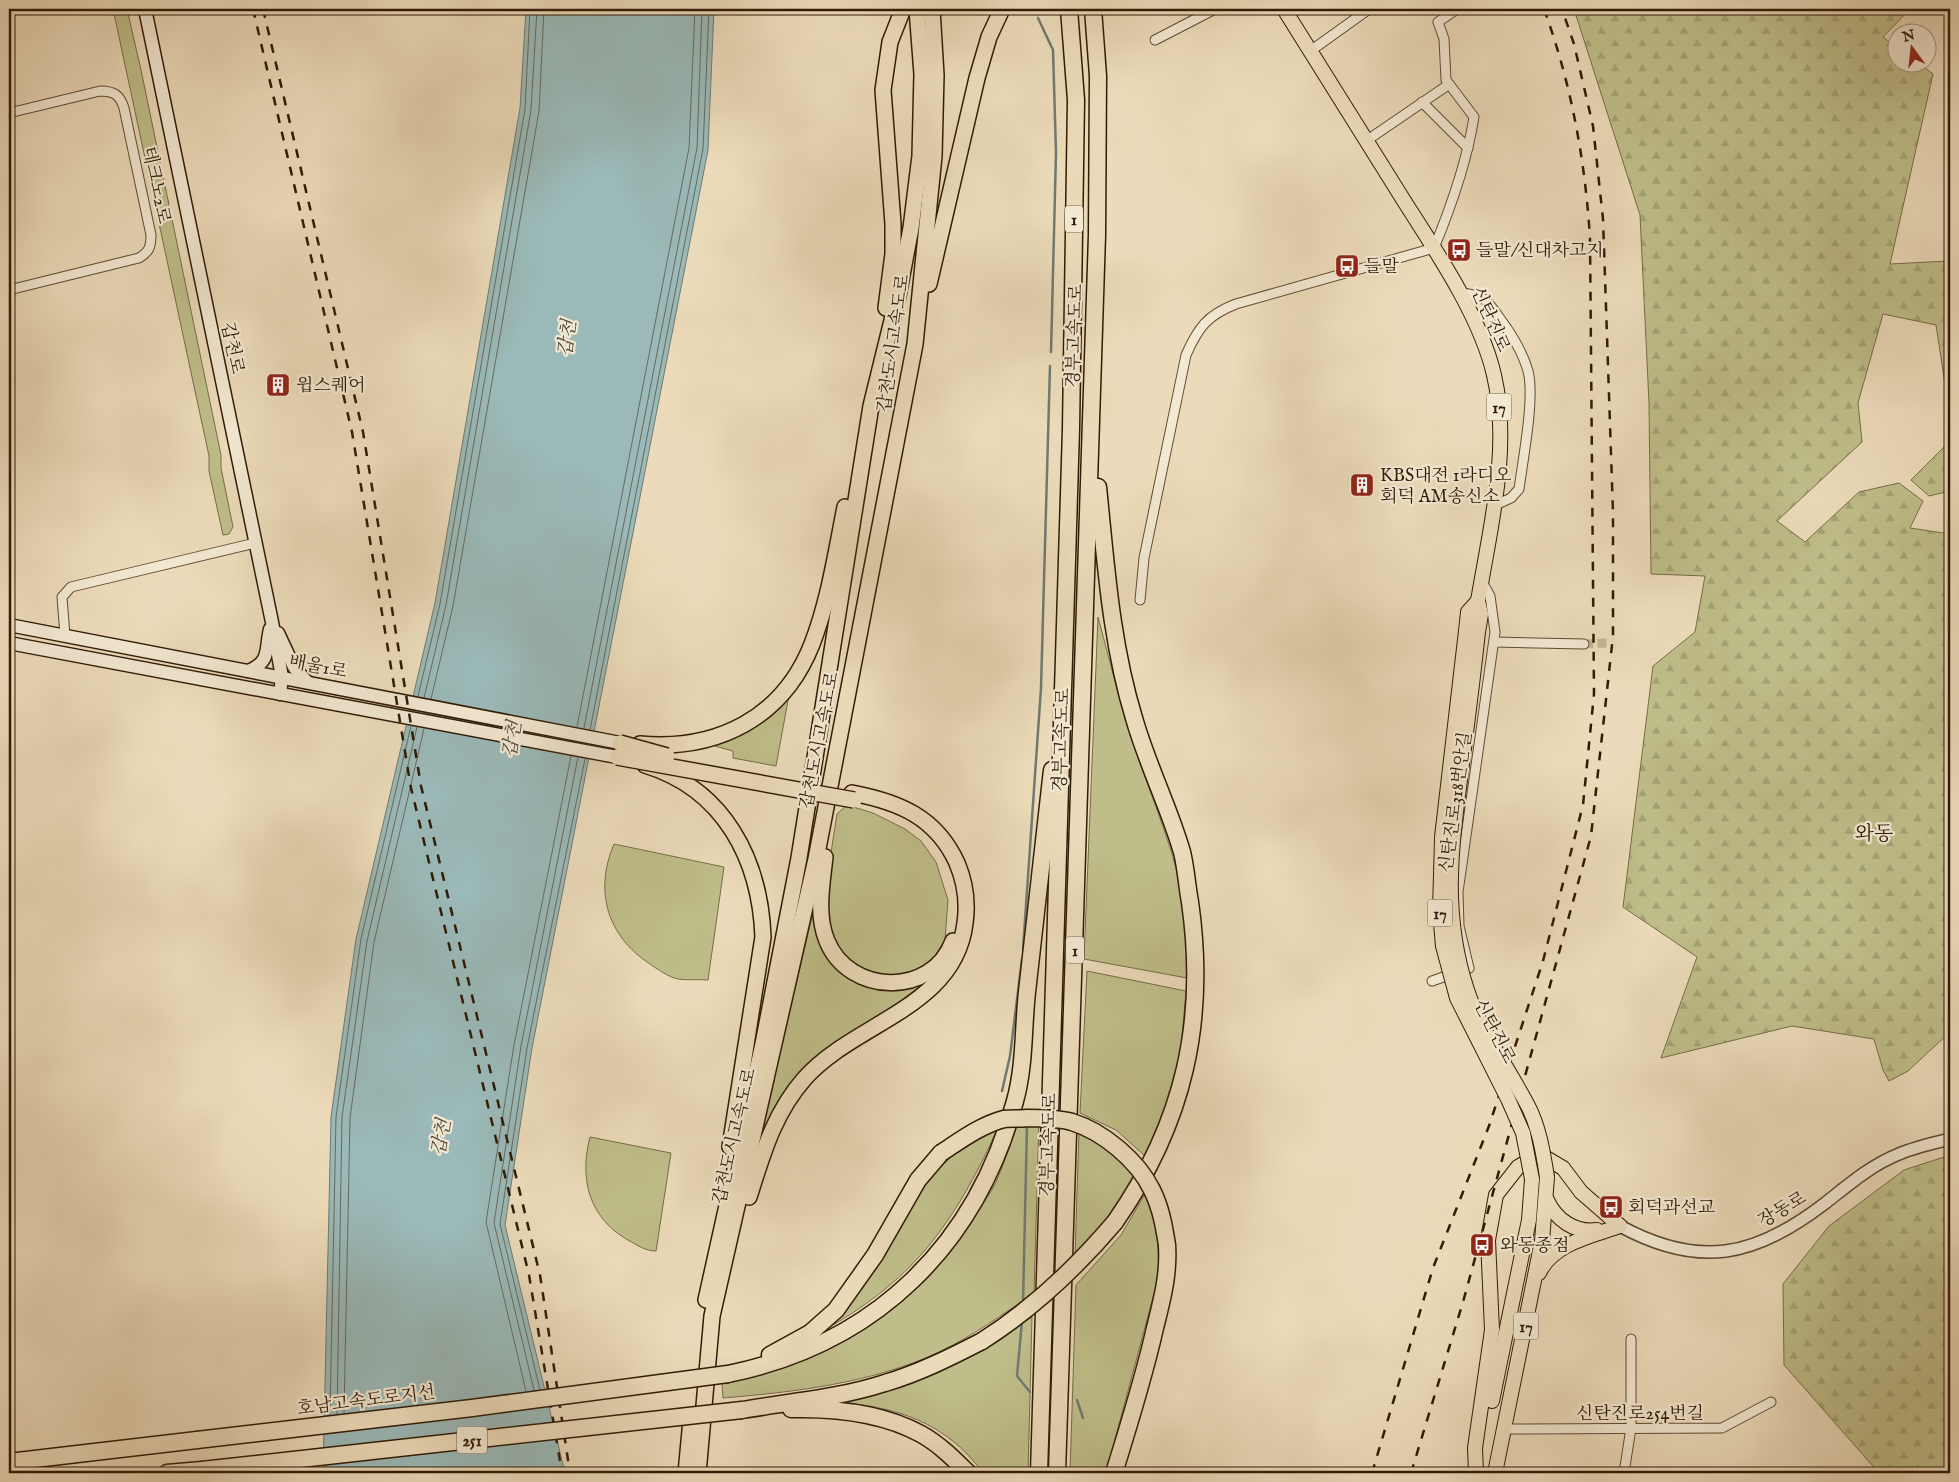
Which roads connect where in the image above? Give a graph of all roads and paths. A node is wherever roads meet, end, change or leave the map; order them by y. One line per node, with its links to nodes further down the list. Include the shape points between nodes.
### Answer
1 (145, 9): 27 (main road, 갑천로)
2 (903, 9): 23 (highway, via 890,42 883,90 893,254)
3 (917, 9): 23 (highway, 갑천도시고속도로, via 922,74 920,156 898,296)
4 (932, 9): 22 (highway, 갑천도시고속도로, via 936,75 934,156)
5 (1002, 9): 22 (highway, via 989,37 977,78)
6 (1069, 9): 37 (highway, 경부고속도로 / 1, via 1076,157)
7 (1092, 9): 25 (highway, 경부고속도로 / 1, via 1099,136)
8 (1214, 9): 12 (street)
9 (1284, 9): 13 (main road, 신탄진로 / 17)
10 (1369, 9): 13 (street)
11 (1457, 9): 14 (street, via 1438,22 1444,39)
12 (1155, 40)
13 (1309, 52): 17 (main road, 신탄진로 / 17)
14 (1448, 85): 15 (street); 18 (street, via 1474,117)
15 (1422, 102): 17 (street); 18 (street)
16 (9, 113): 20 (street, 테크노2로, via 100,90 117,94 124,108 151,235 147,253 139,258)
17 (1366, 140): 19 (main road, 신탄진로 / 17)
18 (1468, 148): 19 (street)
19 (1434, 248): 21 (main road, 신탄진로 / 17); 29 (street, via 1236,304 1217,312 1196,331 1186,355 1144,558)
20 (9, 290)
21 (1459, 293): 26 (main road, 신탄진로 / 17, via 1481,336 1494,375 1500,448); 26 (street, via 1474,294 1489,302 1516,344 1528,371 1530,390 1519,489 1511,498)
22 (915, 344): 42 (highway, 갑천도시고속도로)
23 (881, 360): 24 (highway, 갑천도시고속도로)
24 (871, 406): 43 (highway, bridge, via 855,459 822,612 804,663 791,682 770,707 729,733 679,745); 50 (highway, 갑천도시고속도로, via 799,858 763,1044)
25 (1091, 426): 55 (highway, bridge, via 1113,627 1134,719 1182,854 1194,932 1191,1046 1178,1099 1139,1188 1114,1222 1089,1253 1055,1286 1006,1326 918,1372 883,1384); 64 (highway, 경부고속도로 / 1)
26 (1493, 506): 28 (main road, 신탄진로 / 17)
27 (255, 543): 30 (main road, 갑천로); 33 (street, via 71,587 62,597)
28 (1481, 580): 32 (main road, 신탄진로 / 17, via 1478,601 1468,612); 34 (street, 신탄진로318번안길, via 1490,596)
29 (1140, 600)
30 (272, 622): 38 (main road, via 266,657 259,666); 39 (main road, 갑천로); 40 (main road, via 294,667)
31 (9, 625): 33 (main road, 배울1로)
32 (1472, 631): 47 (main road, 신탄진로 / 17, bridge, via 1449,892 1454,942 1467,991 1528,1106 1543,1152); 66 (main road, 신탄진로 / 17, bridge, via 1442,837 1440,912 1443,946 1457,998 1523,1133 1532,1179 1530,1220)
33 (65, 636): 38 (main road, 배울1로)
34 (1494, 642): 36 (street); 45 (street, 신탄진로318번안길, via 1458,892 1459,926 1469,968)
35 (9, 643): 41 (main road, 배울1로)
36 (1584, 644)
37 (1065, 654): 53 (highway, via 1025,1011 1022,1064 1002,1143 981,1192 954,1234 914,1278 881,1307 848,1330 809,1349 780,1361); 63 (highway, 경부고속도로 / 1)
38 (248, 671): 39 (main road, 배울1로)
39 (282, 677): 40 (main road, 배울1로); 41 (main road, 갑천로)
40 (307, 682): 43 (main road, 배울1로)
41 (280, 694): 43 (main road, 배울1로)
42 (845, 702): 44 (highway, via 822,886 821,919 826,940 834,956 848,970 867,979 888,984 919,978 944,958 956,930 957,890 949,863 942,850 910,820); 49 (highway, 갑천도시고속도로, via 816,859)
43 (618, 750): 44 (highway, bridge); 50 (highway, bridge, via 686,784 717,809 739,840 752,866 762,908 763,937)
44 (853, 796): 49 (highway, via 897,804 924,820 946,843 965,888 966,916 960,949 952,965 929,992 826,1058 786,1100 770,1130 748,1198)
45 (1432, 982)
46 (1950, 1139): 48 (street, 장동로, via 1899,1154 1868,1171 1786,1232 1742,1247 1688,1252 1656,1243)
47 (1547, 1200): 48 (main road, via 1556,1216 1576,1229 1587,1231); 51 (main road, 신탄진로 / 17)
48 (1620, 1226): 51 (main road, via 1564,1247 1542,1268); 66 (main road, via 1581,1192 1563,1168 1546,1158 1530,1160 1518,1167 1496,1195 1488,1240 1492,1330 1475,1448)
49 (729, 1242): 61 (highway, 갑천도시고속도로, via 712,1316)
50 (712, 1268): 60 (highway, 갑천도시고속도로, via 703,1315)
51 (1535, 1283): 57 (main road, 신탄진로 / 17)
52 (1631, 1339): 56 (street)
53 (728, 1374): 58 (highway, 호남고속도로지선 / 251, bridge, via 472,1408); 65 (highway, bridge, via 810,1333 836,1310 875,1255 918,1180 940,1153 976,1131 1005,1119 1043,1118 1072,1122 1118,1149 1137,1168 1159,1206 1167,1245 1168,1268 1159,1313)
54 (1770, 1402): 56 (street, 신탄진로254번길, via 1722,1428)
55 (742, 1410): 59 (highway, 251, bridge); 62 (highway, via 856,1413 889,1421 921,1434)
56 (1631, 1428): 57 (street, 신탄진로254번길); 68 (street)
57 (1503, 1429): 67 (main road, 신탄진로 / 17)
58 (9, 1462)
59 (167, 1473)
60 (686, 1473)
61 (698, 1473)
62 (968, 1473)
63 (1039, 1473)
64 (1057, 1473)
65 (1114, 1473)
66 (1476, 1473)
67 (1494, 1473)
68 (1624, 1473)

